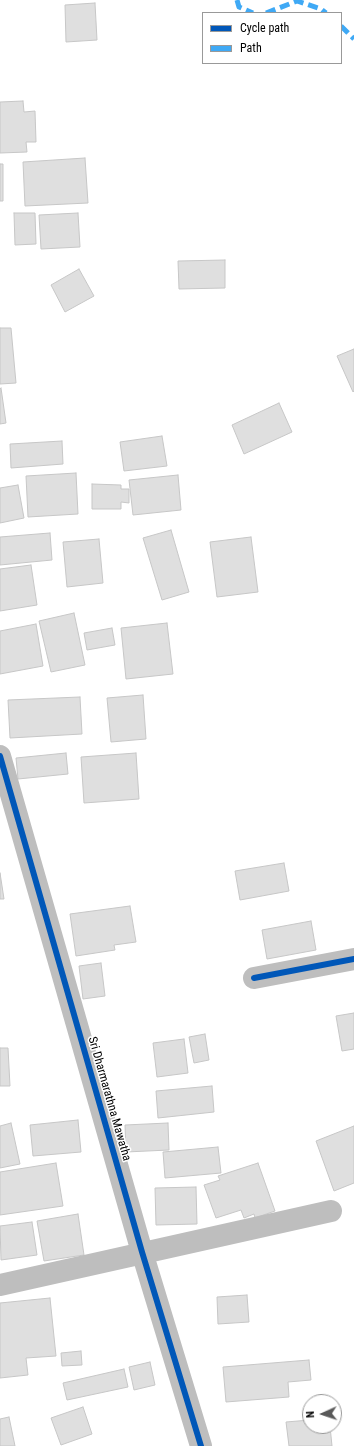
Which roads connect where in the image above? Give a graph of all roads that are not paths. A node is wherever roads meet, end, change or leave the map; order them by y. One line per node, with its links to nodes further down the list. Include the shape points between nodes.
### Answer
1 (0, 756): 5 (street, Sri Dharmarathna Mawatha)
2 (354, 959): 3 (street)
3 (254, 978)
4 (331, 1211): 5 (street)
5 (142, 1252): 6 (street); 7 (street, Sri Dharmarathna Mawatha)
6 (0, 1285)
7 (202, 1446)

